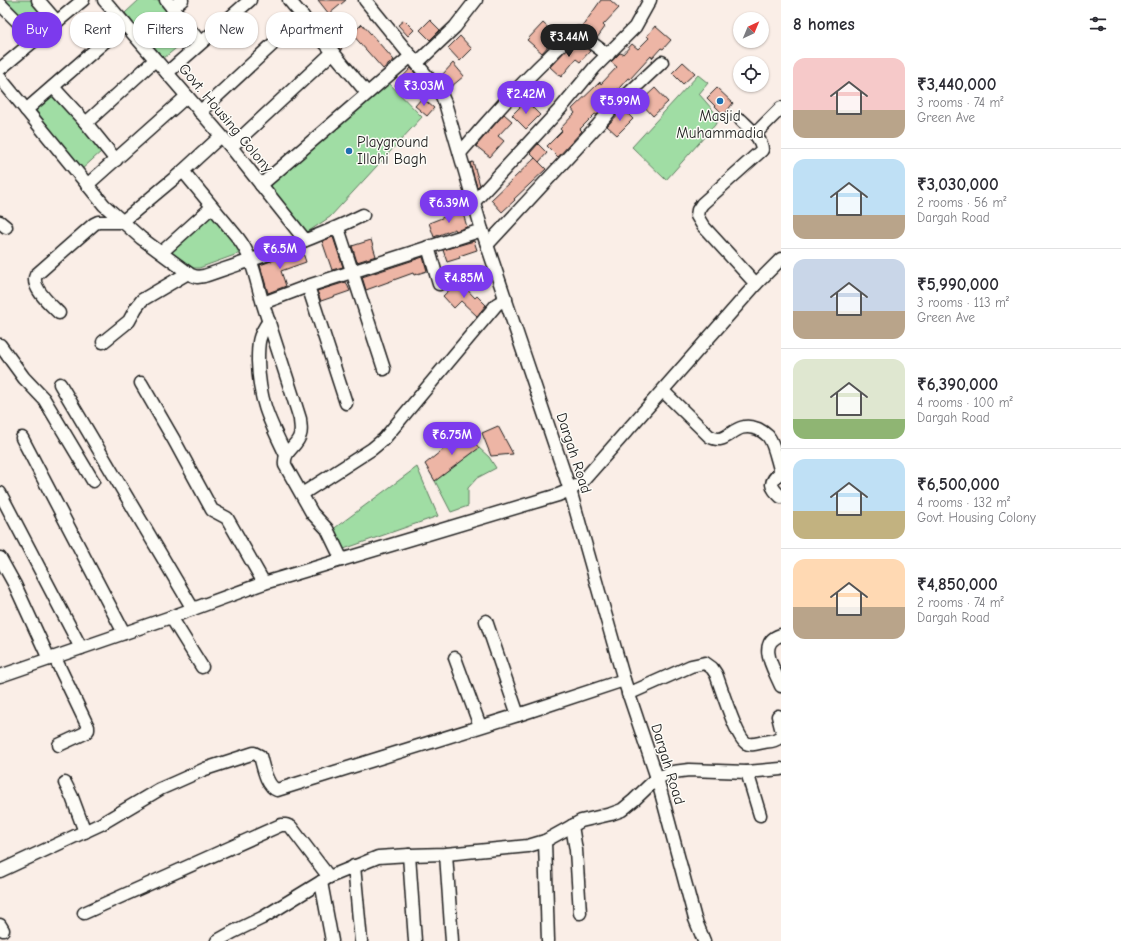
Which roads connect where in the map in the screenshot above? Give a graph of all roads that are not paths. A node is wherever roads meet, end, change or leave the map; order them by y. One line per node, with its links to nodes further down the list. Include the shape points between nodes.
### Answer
1 (38, 0): 11 (street)
2 (83, 0): 15 (street)
3 (104, 0): 12 (street, Govt. Housing Colony)
4 (250, 0): 17 (street)
5 (289, 0): 13 (street)
6 (365, 0): 25 (street, Dargah Road)
7 (476, 0): 25 (street, via 454,27)
8 (650, 0): 23 (street, via 635,27)
9 (173, 3): 17 (street)
10 (0, 4): 14 (street)
11 (48, 12)
12 (114, 12)
13 (300, 12)
14 (12, 16)
15 (62, 18)
16 (125, 24): 24 (street, Govt. Housing Colony)
17 (200, 42): 28 (street)
18 (26, 48): 27 (street)
19 (98, 48): 30 (street)
20 (269, 48): 35 (street)
21 (330, 48): 22 (street)
22 (333, 52): 31 (street); 40 (street)
23 (608, 55): 41 (street, via 578,33 574,35 523,82); 46 (street, via 594,67 560,109)
24 (155, 60): 28 (street, Govt. Housing Colony); 37 (street)
25 (414, 60): 31 (street); 41 (street, Dargah Road, via 441,94)
26 (662, 62): 53 (street, via 610,110)
27 (0, 69)
28 (167, 73): 32 (street, Govt. Housing Colony)
29 (0, 78): 34 (street)
30 (53, 87): 34 (street); 37 (street)
31 (367, 92): 45 (street)
32 (187, 96): 35 (street, Govt. Housing Colony); 42 (street)
33 (781, 108): 38 (street)
34 (26, 110): 44 (street)
35 (200, 112): 39 (street, Govt. Housing Colony)
36 (741, 120): 38 (street)
37 (86, 123): 42 (street)
38 (755, 134): 61 (street, via 762,145 762,150 702,204 697,216 703,226)
39 (221, 136): 40 (street, Govt. Housing Colony); 43 (street)
40 (231, 147): 45 (street, Govt. Housing Colony)
41 (460, 153): 46 (street, Dargah Road)
42 (116, 160): 44 (street)
43 (183, 171): 47 (street); 49 (street)
44 (87, 185): 49 (street)
45 (261, 185): 52 (street, Govt. Housing Colony)
46 (474, 202): 51 (street, Dargah Road)
47 (212, 207): 55 (street); 57 (street, via 244,245)
48 (364, 215): 50 (street)
49 (122, 222): 55 (street); 65 (street, via 94,224 36,275 35,284 40,294)
50 (338, 228): 52 (street); 58 (street)
51 (482, 230): 53 (street, Dargah Road); 54 (street)
52 (305, 240): 57 (street)
53 (488, 245): 63 (street, Dargah Road)
54 (428, 247): 58 (street); 60 (street)
55 (162, 252): 59 (street)
56 (781, 259): 61 (street)
57 (251, 260): 59 (street, via 204,276 197,277); 64 (street)
58 (352, 272): 62 (street); 69 (street)
59 (188, 273): 67 (street, via 142,300 129,320)
60 (439, 284)
61 (756, 284): 72 (street)
62 (308, 286): 64 (street); 73 (street)
63 (506, 299): 78 (street, Dargah Road); 80 (street, via 498,304 384,439)
64 (263, 304): 66 (street)
65 (58, 313)
66 (269, 321): 75 (street, via 258,342 260,386 268,416); 75 (street, via 300,419 301,434)
67 (103, 342)
68 (0, 345): 77 (street, via 24,378 44,399)
69 (384, 369)
70 (140, 383): 84 (street, via 212,510 227,518)
71 (60, 384): 85 (street)
72 (662, 390): 76 (street, via 715,440 745,426 762,431 771,441); 78 (street, via 580,483)
73 (346, 403)
74 (22, 438): 88 (street)
75 (286, 455): 80 (street, via 285,465)
76 (781, 472): 81 (street, via 771,483)
77 (93, 481)
78 (570, 490): 83 (street); 95 (street, Dargah Road)
79 (0, 493): 90 (street)
80 (302, 494): 83 (street, via 312,513 327,529)
81 (781, 497)
82 (0, 558): 91 (street)
83 (342, 560): 84 (street)
84 (264, 584): 85 (street)
85 (193, 609): 86 (street)
86 (171, 618): 88 (street); 93 (street)
87 (486, 621): 98 (street)
88 (124, 633): 90 (street)
89 (781, 635): 96 (street, via 768,645 768,653)
90 (81, 648): 91 (street)
91 (52, 658): 94 (street); 101 (street, via 88,727 85,733)
92 (455, 658): 99 (street)
93 (202, 667)
94 (1, 673)
95 (624, 680): 97 (street, Dargah Road); 98 (street)
96 (781, 686)
97 (628, 694): 100 (street, via 691,666 705,663 716,674 736,730 743,741 752,744 778,740); 104 (street, Dargah Road)
98 (518, 715): 99 (street)
99 (480, 726): 108 (street, via 277,790 269,784 260,756 254,752 176,782)
100 (781, 736)
101 (59, 745)
102 (781, 769): 103 (street)
103 (747, 772): 104 (street, via 689,770); 106 (street)
104 (657, 778): 107 (street, via 622,810); 124 (street, Dargah Road, via 695,919)
105 (65, 783): 108 (street)
106 (760, 815)
107 (572, 826): 109 (street); 116 (street)
108 (85, 832): 113 (street)
109 (545, 841): 110 (street, via 528,846); 123 (street)
110 (446, 854): 111 (street); 122 (street)
111 (408, 855): 112 (street, via 378,858); 121 (street)
112 (354, 866): 114 (street); 120 (street)
113 (0, 871)
114 (325, 879): 115 (street, via 291,827 286,824); 117 (street); 119 (street)
115 (84, 913)
116 (580, 913)
117 (234, 937): 118 (street)
118 (217, 941)
119 (332, 941)
120 (361, 941)
121 (415, 941)
122 (452, 941)
123 (548, 941)
124 (704, 941)

